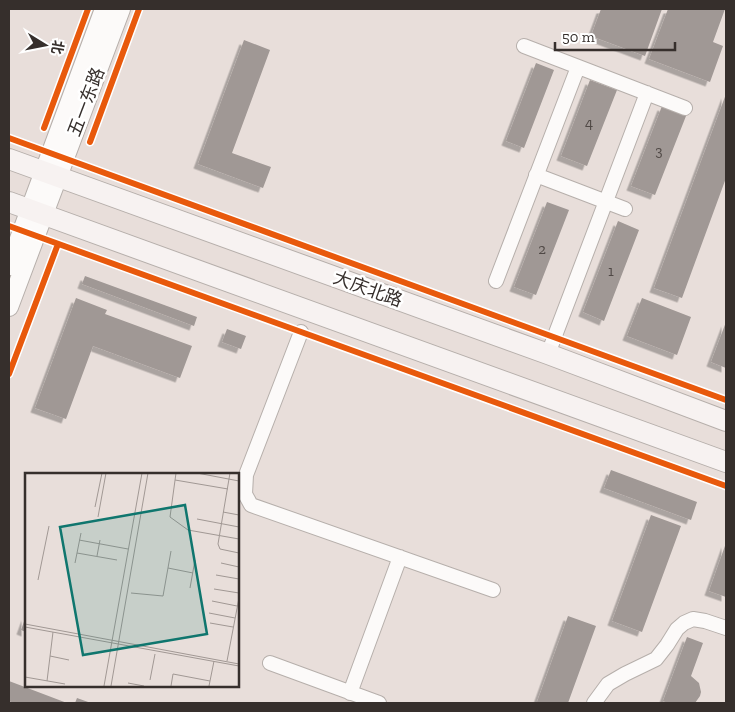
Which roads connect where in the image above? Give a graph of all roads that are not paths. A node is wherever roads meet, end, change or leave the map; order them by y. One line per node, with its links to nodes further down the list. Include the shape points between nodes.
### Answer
1 (104, 9): 8 (street, 五一东路)
2 (120, 9): 8 (street, 五一东路)
3 (524, 46): 4 (street)
4 (578, 66): 5 (street); 9 (street)
5 (647, 93): 6 (street); 11 (street)
6 (685, 108)
7 (9, 159): 8 (main road, 大庆北路)
8 (51, 174): 13 (street, 五一东路); 18 (main road, 大庆北路)
9 (536, 175): 11 (street); 15 (street)
10 (9, 202): 13 (main road)
11 (606, 202): 12 (street); 18 (street)
12 (625, 208)
13 (36, 212): 14 (street, 五一东路); 16 (street, 五一东路); 20 (main road)
14 (9, 266)
15 (496, 280)
16 (9, 307)
17 (301, 332): 21 (street, via 246,475 245,494 251,505)
18 (548, 354): 19 (main road, 大庆北路)
19 (726, 422)
20 (726, 462)
21 (400, 557): 22 (street); 25 (street)
22 (493, 590)
23 (726, 628): 27 (street, via 693,619 684,623 676,629 656,660 608,684)
24 (270, 663): 25 (street)
25 (350, 693): 26 (street)
26 (379, 703)
27 (594, 703)

